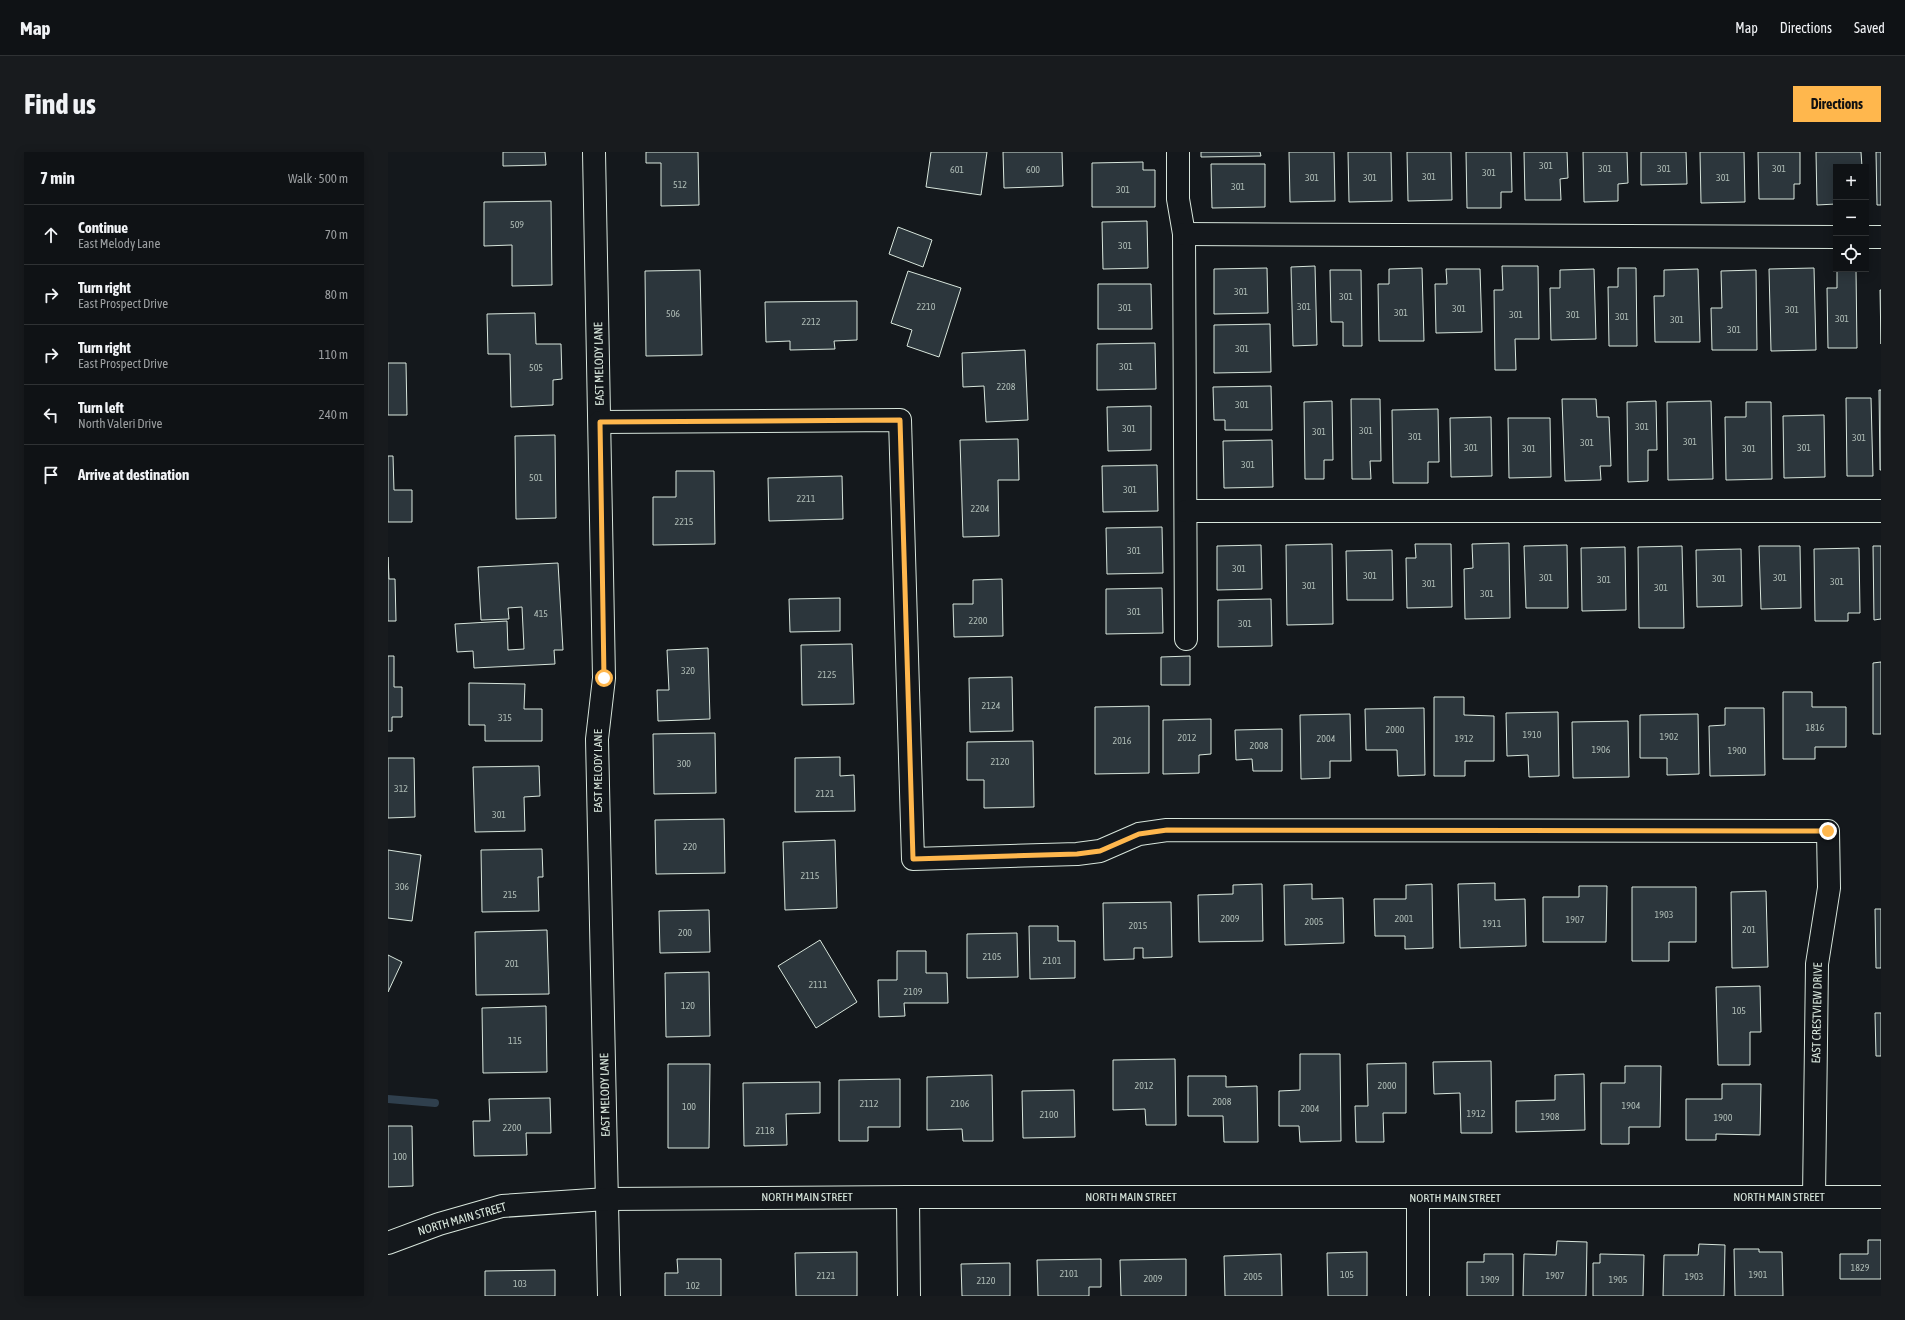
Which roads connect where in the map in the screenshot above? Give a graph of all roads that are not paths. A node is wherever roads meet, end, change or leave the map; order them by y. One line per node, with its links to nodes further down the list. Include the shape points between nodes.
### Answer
1 (594, 152): 7 (street, EAST MELODY LANE)
2 (1178, 152): 3 (street, via 1178,199)
3 (1184, 234): 4 (street); 8 (street)
4 (1833, 237)
5 (1869, 237): 6 (street)
6 (1881, 237)
7 (600, 422): 12 (street, EAST CRESTVIEW DRIVE, via 900,420 913,859 1077,854 1100,851 1139,834 1167,830 1828,831 1828,888 1817,964); 15 (street, EAST MELODY LANE, via 604,678 597,739)
8 (1186, 511): 9 (street); 10 (street)
9 (1881, 511)
10 (1186, 639)
11 (908, 1197): 14 (street, NORTH MAIN STREET); 15 (street, NORTH MAIN STREET); 18 (street)
12 (1814, 1197): 13 (street, NORTH MAIN STREET); 14 (street, NORTH MAIN STREET)
13 (1881, 1197)
14 (1418, 1198): 19 (street)
15 (607, 1199): 16 (street, NORTH MAIN STREET, via 502,1206 439,1224); 17 (street, EAST MELODY LANE)
16 (388, 1243)
17 (608, 1296)
18 (909, 1296)
19 (1418, 1296)

